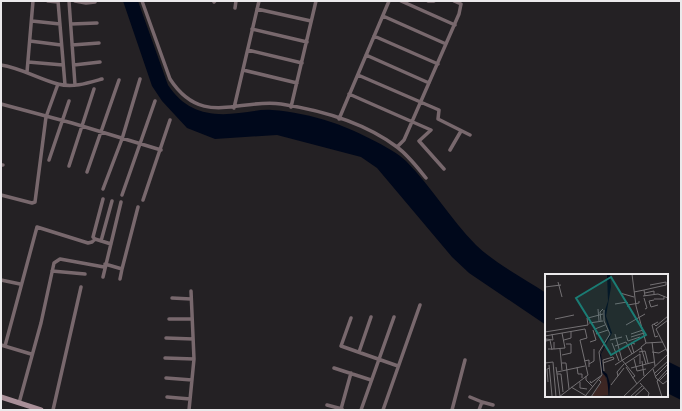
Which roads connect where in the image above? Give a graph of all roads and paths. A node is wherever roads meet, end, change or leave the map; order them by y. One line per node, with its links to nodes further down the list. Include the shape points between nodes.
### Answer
1 (33, 1): 19 (street)
2 (48, 1): 3 (street)
3 (58, 1): 22 (street)
4 (69, 1): 23 (street)
5 (75, 1): 15 (street)
6 (142, 1): 60 (street, via 166,70 176,88 200,105)
7 (236, 1): 16 (street)
8 (259, 1): 17 (street)
9 (316, 1): 20 (street)
10 (389, 1): 18 (street)
11 (401, 1): 24 (street)
12 (428, 1): 13 (street)
13 (434, 1)
14 (454, 1): 24 (street, via 460,4 460,14)
15 (95, 2)
16 (235, 8)
17 (257, 9): 20 (street); 25 (street)
18 (382, 16): 26 (street); 30 (street)
19 (32, 21): 22 (street); 27 (street)
20 (311, 21): 28 (street)
21 (97, 23): 23 (street)
22 (60, 24): 31 (street)
23 (71, 24): 32 (street)
24 (455, 25): 30 (street)
25 (252, 28): 28 (street); 33 (street)
26 (374, 36): 34 (street); 39 (street)
27 (30, 41): 31 (street); 35 (street)
28 (307, 42): 37 (street)
29 (99, 43): 32 (street)
30 (446, 44): 39 (street)
31 (61, 45): 41 (street)
32 (72, 45): 38 (street)
33 (248, 50): 37 (street); 42 (street)
34 (366, 55): 44 (street); 49 (street)
35 (28, 62): 41 (street); 43 (street)
36 (100, 62): 38 (street)
37 (302, 63): 48 (street)
38 (74, 64): 52 (street)
39 (438, 64): 49 (street)
40 (1, 65): 43 (street)
41 (63, 65): 51 (street)
42 (243, 70): 48 (street); 60 (street)
43 (27, 72): 50 (street)
44 (358, 75): 54 (street); 57 (street)
45 (102, 79): 52 (street)
46 (140, 79): 70 (street)
47 (118, 80): 68 (street)
48 (297, 83): 59 (street)
49 (429, 83): 57 (street)
50 (58, 84): 51 (street); 61 (street)
51 (65, 85): 52 (street)
52 (75, 85)
53 (94, 89): 66 (street)
54 (349, 94): 62 (street); 65 (street)
55 (69, 100): 63 (street)
56 (155, 101): 71 (street)
57 (421, 102): 65 (street); 67 (street, via 439,110 438,119)
58 (1, 104): 61 (street)
59 (292, 107): 60 (street, via 276,104); 62 (street)
60 (234, 108)
61 (46, 117): 63 (street); 81 (street, via 35,202)
62 (339, 119): 72 (street, via 375,134)
63 (62, 120): 66 (street); 75 (street)
64 (170, 120): 73 (street)
65 (412, 122): 72 (street, via 404,140); 77 (street, via 431,130 419,141)
66 (82, 126): 68 (street); 76 (street)
67 (461, 131): 69 (street); 74 (street)
68 (102, 132): 70 (street); 78 (street)
69 (470, 135)
70 (122, 139): 71 (street); 80 (street)
71 (140, 144): 73 (street); 82 (street)
72 (397, 147): 79 (street)
73 (161, 150): 84 (street)
74 (450, 150)
75 (49, 160)
76 (69, 166)
77 (444, 169)
78 (87, 172)
79 (426, 178)
80 (103, 189)
81 (1, 194)
82 (122, 195)
83 (103, 199): 88 (street, via 93,237)
84 (143, 200)
85 (112, 201): 89 (street)
86 (121, 202): 90 (street)
87 (138, 207): 92 (street)
88 (95, 239): 89 (street); 98 (street, via 88,243 37,227)
89 (101, 241): 90 (street)
90 (111, 244): 91 (street)
91 (105, 266): 92 (street); 93 (street, via 60,259 54,263); 95 (street)
92 (122, 269): 96 (street)
93 (52, 271): 94 (street); 113 (street)
94 (85, 274)
95 (103, 277)
96 (120, 279)
97 (1, 280): 98 (street)
98 (20, 284): 111 (street)
99 (81, 287): 134 (street)
100 (191, 291): 102 (street)
101 (172, 298): 102 (street)
102 (191, 299): 108 (street)
103 (420, 305): 118 (street)
104 (372, 317): 112 (street)
105 (394, 317): 116 (street)
106 (351, 318): 112 (street, via 341,346)
107 (169, 319): 108 (street)
108 (192, 319): 110 (street)
109 (166, 338): 110 (street)
110 (193, 339): 115 (street)
111 (3, 346): 113 (street)
112 (359, 352): 116 (street)
113 (31, 354): 129 (street)
114 (165, 358): 115 (street)
115 (194, 359): 122 (street)
116 (379, 359): 118 (street); 123 (street)
117 (465, 360): 139 (street)
118 (398, 366): 138 (street)
119 (334, 368): 120 (street)
120 (351, 373): 123 (street); 136 (street)
121 (166, 378): 122 (street)
122 (192, 380): 127 (street)
123 (371, 380): 137 (street)
124 (1, 397): 129 (street)
125 (470, 397): 128 (street)
126 (167, 398): 127 (street)
127 (190, 399): 135 (street)
128 (482, 402): 131 (street); 140 (street)
129 (19, 403): 132 (street)
130 (328, 405): 136 (street)
131 (493, 405)
132 (29, 408): 133 (street)
133 (41, 410)
134 (53, 410)
135 (189, 410)
136 (342, 410)
137 (361, 410)
138 (383, 410)
139 (452, 410)
140 (479, 410)

